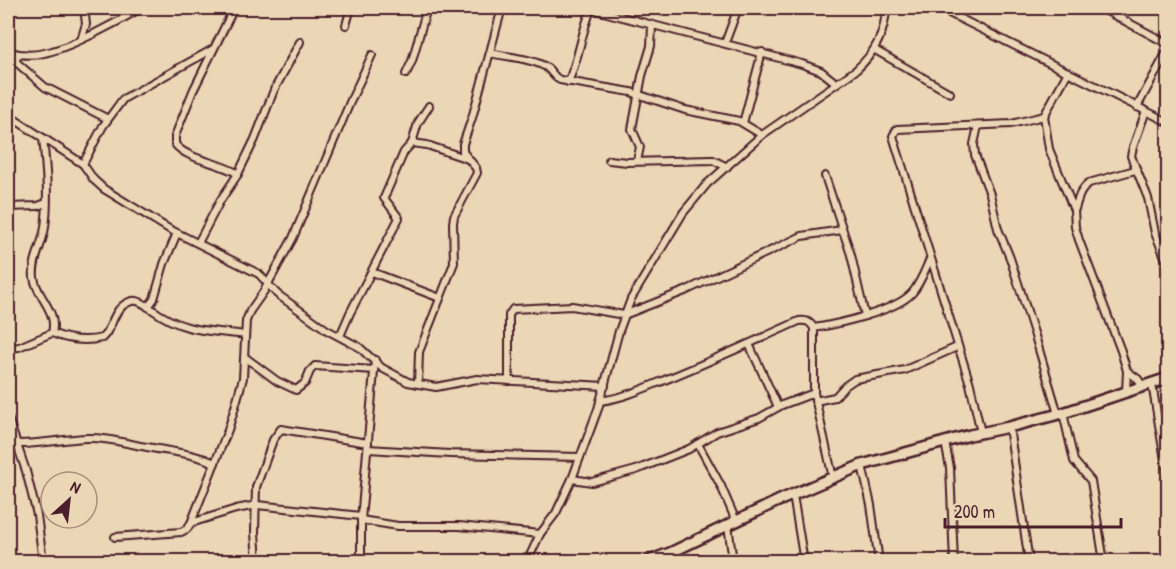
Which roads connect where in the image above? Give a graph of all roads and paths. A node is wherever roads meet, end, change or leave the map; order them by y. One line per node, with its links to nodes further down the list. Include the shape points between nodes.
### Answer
1 (84, 8): 13 (street)
2 (141, 8): 16 (street)
3 (234, 8): 21 (street)
4 (351, 8): 14 (street)
5 (427, 8): 30 (street)
6 (502, 8): 26 (street)
7 (589, 8): 15 (street); 31 (street)
8 (738, 8): 19 (street)
9 (877, 8): 12 (street)
10 (939, 8): 29 (street)
11 (1101, 8): 20 (street)
12 (886, 9): 22 (street)
13 (86, 24): 16 (street); 17 (street)
14 (346, 25)
15 (652, 26): 19 (street); 34 (street)
16 (99, 30): 17 (street)
17 (82, 38): 27 (street, via 44,53)
18 (300, 42): 53 (street, via 274,90)
19 (725, 44): 25 (street)
20 (1168, 44)
21 (213, 49): 40 (street, via 123,99); 53 (street, via 175,144 188,154)
22 (875, 50): 32 (street); 33 (street)
23 (1168, 50): 36 (street)
24 (8, 51): 27 (street)
25 (762, 52): 32 (street, via 820,71); 42 (street)
26 (490, 53): 31 (street, via 539,63 554,77); 47 (street, via 463,144 463,152)
27 (17, 55): 40 (street, via 16,62 45,87)
28 (372, 55): 64 (street, via 293,238)
29 (1068, 72): 36 (street); 39 (street)
30 (406, 74)
31 (568, 82): 34 (street)
32 (836, 83): 44 (street)
33 (950, 93)
34 (639, 94): 42 (street, via 685,110); 49 (street, via 632,129 640,147)
35 (429, 106): 46 (street)
36 (1137, 107): 37 (street)
37 (1146, 111): 41 (street); 52 (street, via 1131,156)
38 (8, 115): 45 (street)
39 (1044, 116): 43 (street, via 1026,122); 57 (street, via 1049,149)
40 (108, 119): 50 (street)
41 (1168, 122)
42 (743, 123): 44 (street)
43 (978, 126): 61 (street, via 897,129 894,133); 90 (street, via 975,154)
44 (762, 135): 51 (street)
45 (43, 138): 50 (street); 55 (street)
46 (412, 143): 47 (street); 63 (street, via 386,191 386,203 399,218)
47 (470, 160): 65 (street, via 477,173 454,216 454,263)
48 (609, 160): 49 (street)
49 (637, 162): 51 (street, via 713,160)
50 (83, 164): 59 (street, via 104,189)
51 (727, 168): 67 (street, via 707,184 683,213 641,279)
52 (1135, 170): 57 (street, via 1089,183); 62 (street)
53 (238, 174): 60 (street)
54 (825, 176): 58 (street)
55 (46, 203): 56 (street); 70 (street, via 34,278 52,315)
56 (8, 207)
57 (1074, 210): 79 (street, via 1079,240)
58 (842, 230): 67 (street, via 802,236); 68 (street)
59 (177, 233): 60 (street); 66 (street)
60 (198, 243): 64 (street)
61 (930, 260): 68 (street, via 910,296); 74 (street)
62 (1168, 264)
63 (372, 272): 65 (street); 72 (street)
64 (268, 281): 71 (street, via 250,310); 72 (street, via 277,294)
65 (440, 298): 82 (street, via 418,352)
66 (148, 307): 70 (street, via 136,300 124,304 102,338 76,340); 71 (street, via 192,330)
67 (624, 315): 81 (street, via 573,306 513,309 509,315); 84 (street)
68 (865, 316): 69 (street)
69 (814, 328): 73 (street, via 810,322 799,321); 86 (street)
70 (52, 333): 75 (street)
71 (245, 335): 76 (street)
72 (340, 336): 77 (street)
73 (749, 344): 87 (street, via 636,391); 89 (street)
74 (957, 347): 88 (street, via 905,370 855,379 835,398); 93 (street)
75 (8, 348)
76 (246, 358): 78 (street, via 296,390 315,366); 100 (street, via 236,407)
77 (375, 360): 78 (street); 82 (street, via 394,376)
78 (374, 370): 97 (street)
79 (1127, 371): 83 (street); 85 (street)
80 (1168, 378): 83 (street)
81 (509, 381): 82 (street, via 477,379 436,387); 84 (street)
82 (418, 384)
83 (1147, 385): 85 (street); 98 (street)
84 (605, 386): 87 (street)
85 (1126, 392): 90 (street)
86 (814, 393): 88 (street); 89 (street)
87 (600, 401): 99 (street)
88 (815, 401): 102 (street)
89 (778, 407): 96 (street)
90 (1060, 413): 92 (street); 124 (street, via 1074,461 1091,481)
91 (8, 418): 95 (street)
92 (1009, 427): 93 (street); 123 (street)
93 (981, 433): 94 (street)
94 (945, 442): 101 (street); 122 (street, via 950,468)
95 (18, 444): 100 (street, via 112,439 194,454); 114 (street, via 37,515)
96 (698, 444): 104 (street, via 617,476 592,482); 111 (street, via 721,486)
97 (368, 446): 99 (street, via 450,454); 106 (street, via 281,429 260,474); 108 (street)
98 (1167, 452): 103 (street)
99 (580, 457): 104 (street)
100 (215, 463): 107 (street)
101 (862, 465): 102 (street); 121 (street)
102 (833, 478): 105 (street)
103 (1168, 478)
104 (572, 479): 112 (street, via 556,513)
105 (793, 495): 111 (street); 120 (street)
106 (257, 505): 108 (street); 109 (street); 115 (street)
107 (195, 512): 109 (street); 110 (street)
108 (361, 518): 112 (street, via 399,526 459,526); 116 (street)
109 (202, 520): 110 (street)
110 (191, 523): 113 (street, via 181,532)
111 (732, 523): 118 (street); 119 (street)
112 (540, 534): 117 (street)
113 (115, 537)
114 (42, 561)
115 (257, 561)
116 (361, 561)
117 (527, 561)
118 (646, 561)
119 (733, 561)
120 (804, 561)
121 (879, 561)
122 (954, 561)
123 (1029, 561)
124 (1104, 561)

